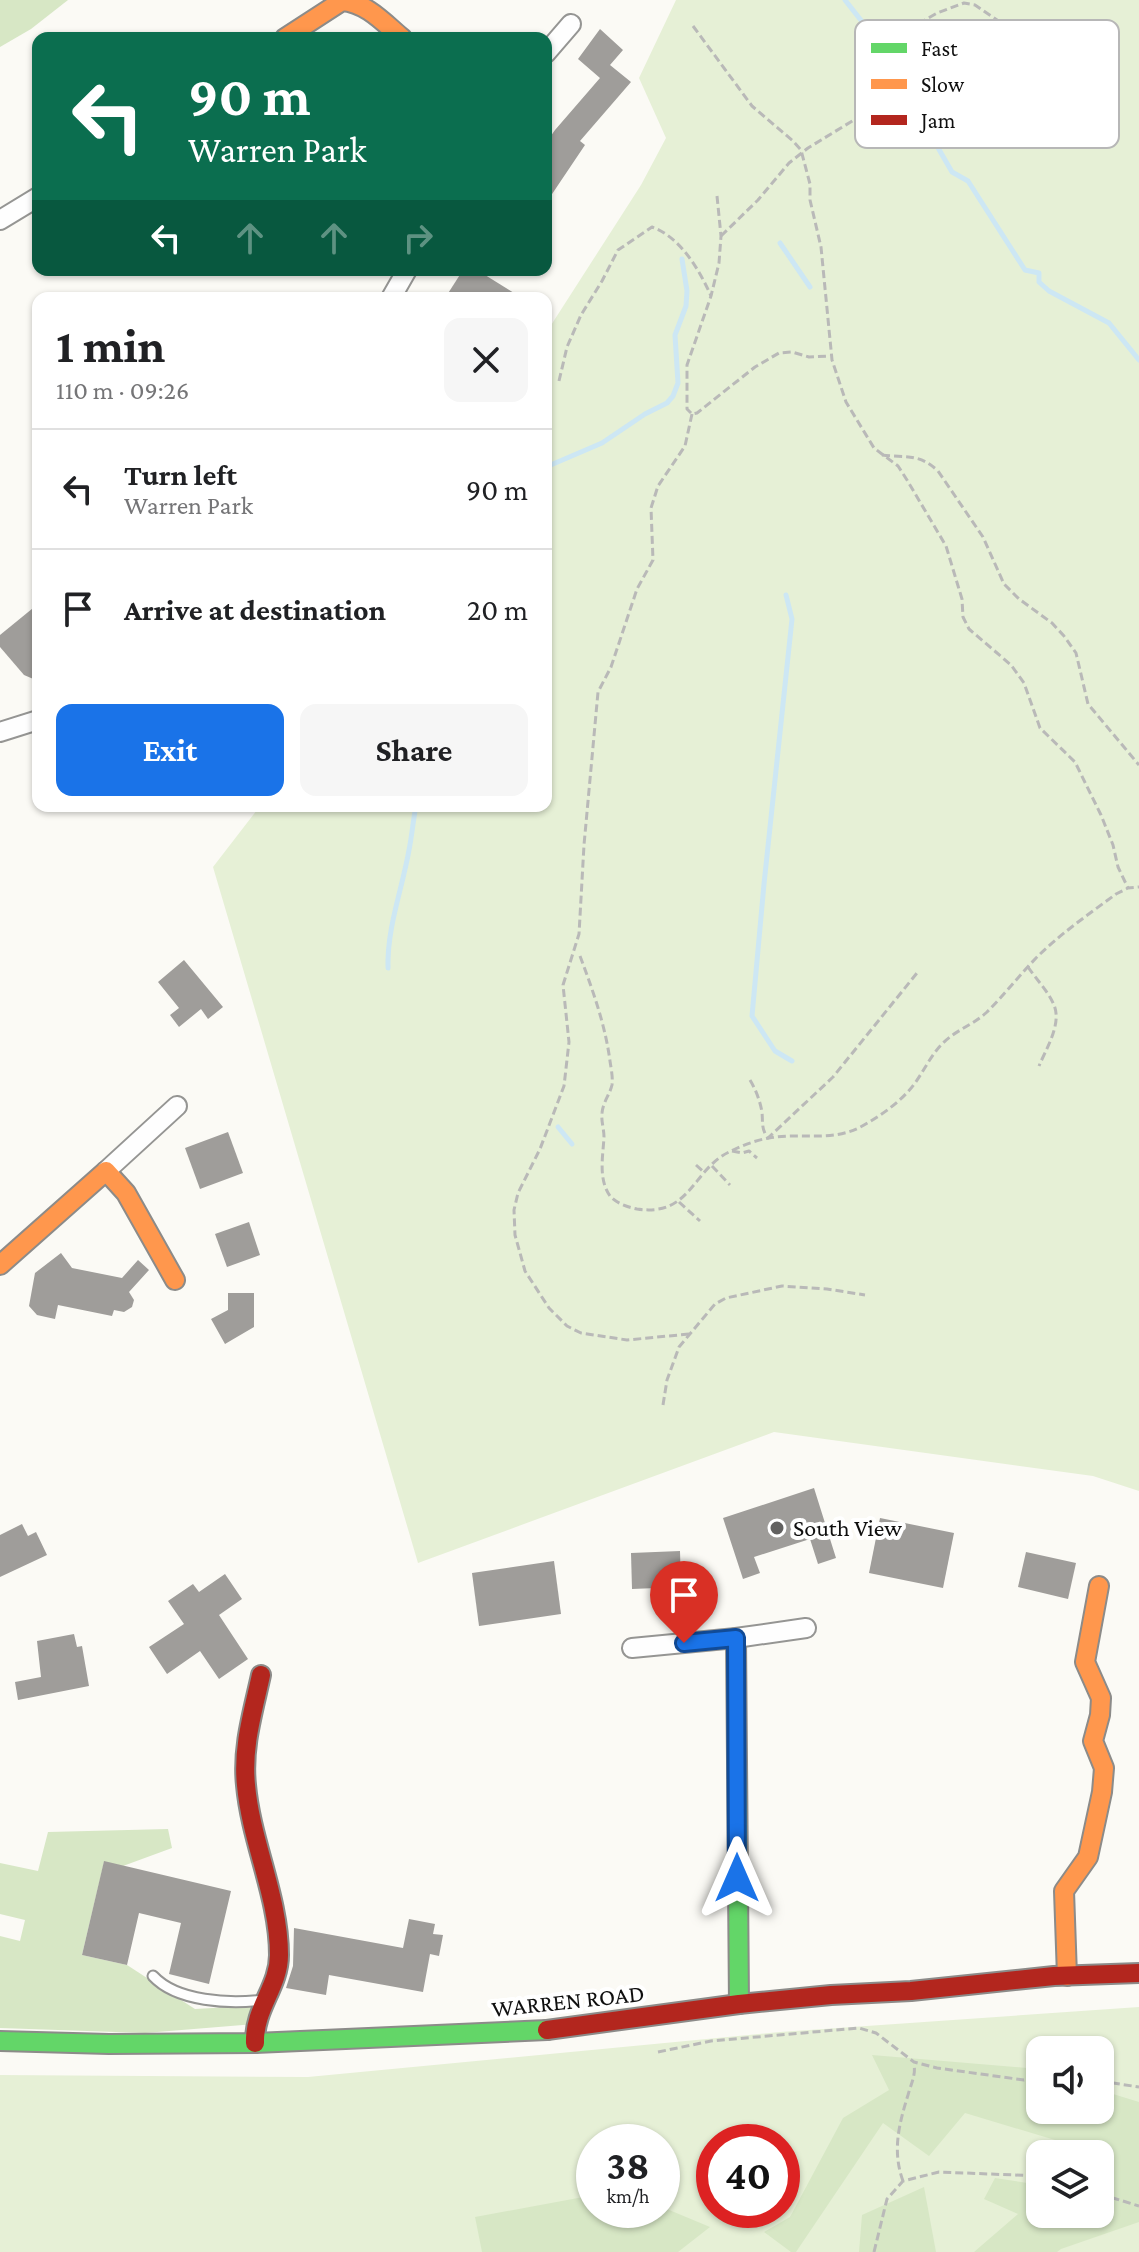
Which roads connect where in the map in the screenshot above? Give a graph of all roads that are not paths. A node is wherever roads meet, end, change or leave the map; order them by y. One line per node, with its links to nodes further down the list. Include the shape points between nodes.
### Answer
1 (571, 24): 4 (street)
2 (294, 32): 3 (street, via 350,0)
3 (394, 32)
4 (552, 46)
5 (32, 201): 6 (street)
6 (0, 220)
7 (32, 722): 8 (street)
8 (0, 732)
9 (177, 1106): 10 (street)
10 (106, 1171): 11 (street); 12 (street, via 126,1193)
11 (0, 1265)
12 (175, 1280)
13 (1099, 1586): 20 (street, via 1085,1662 1101,1698 1093,1741 1104,1768 1088,1857 1064,1891)
14 (806, 1628): 15 (street)
15 (736, 1638): 16 (street); 22 (street)
16 (632, 1648)
17 (261, 1675): 21 (street, via 244,1757 247,1799 275,1915 279,1960)
18 (1139, 1973): 20 (street, WARREN ROAD)
19 (153, 1976): 21 (lane, via 174,1991 206,1998)
20 (1067, 1976): 22 (street, WARREN ROAD)
21 (266, 2000): 24 (street, via 255,2024)
22 (739, 2004): 24 (street, WARREN ROAD, via 543,2031)
23 (0, 2041): 24 (street, WARREN ROAD)
24 (255, 2043)

